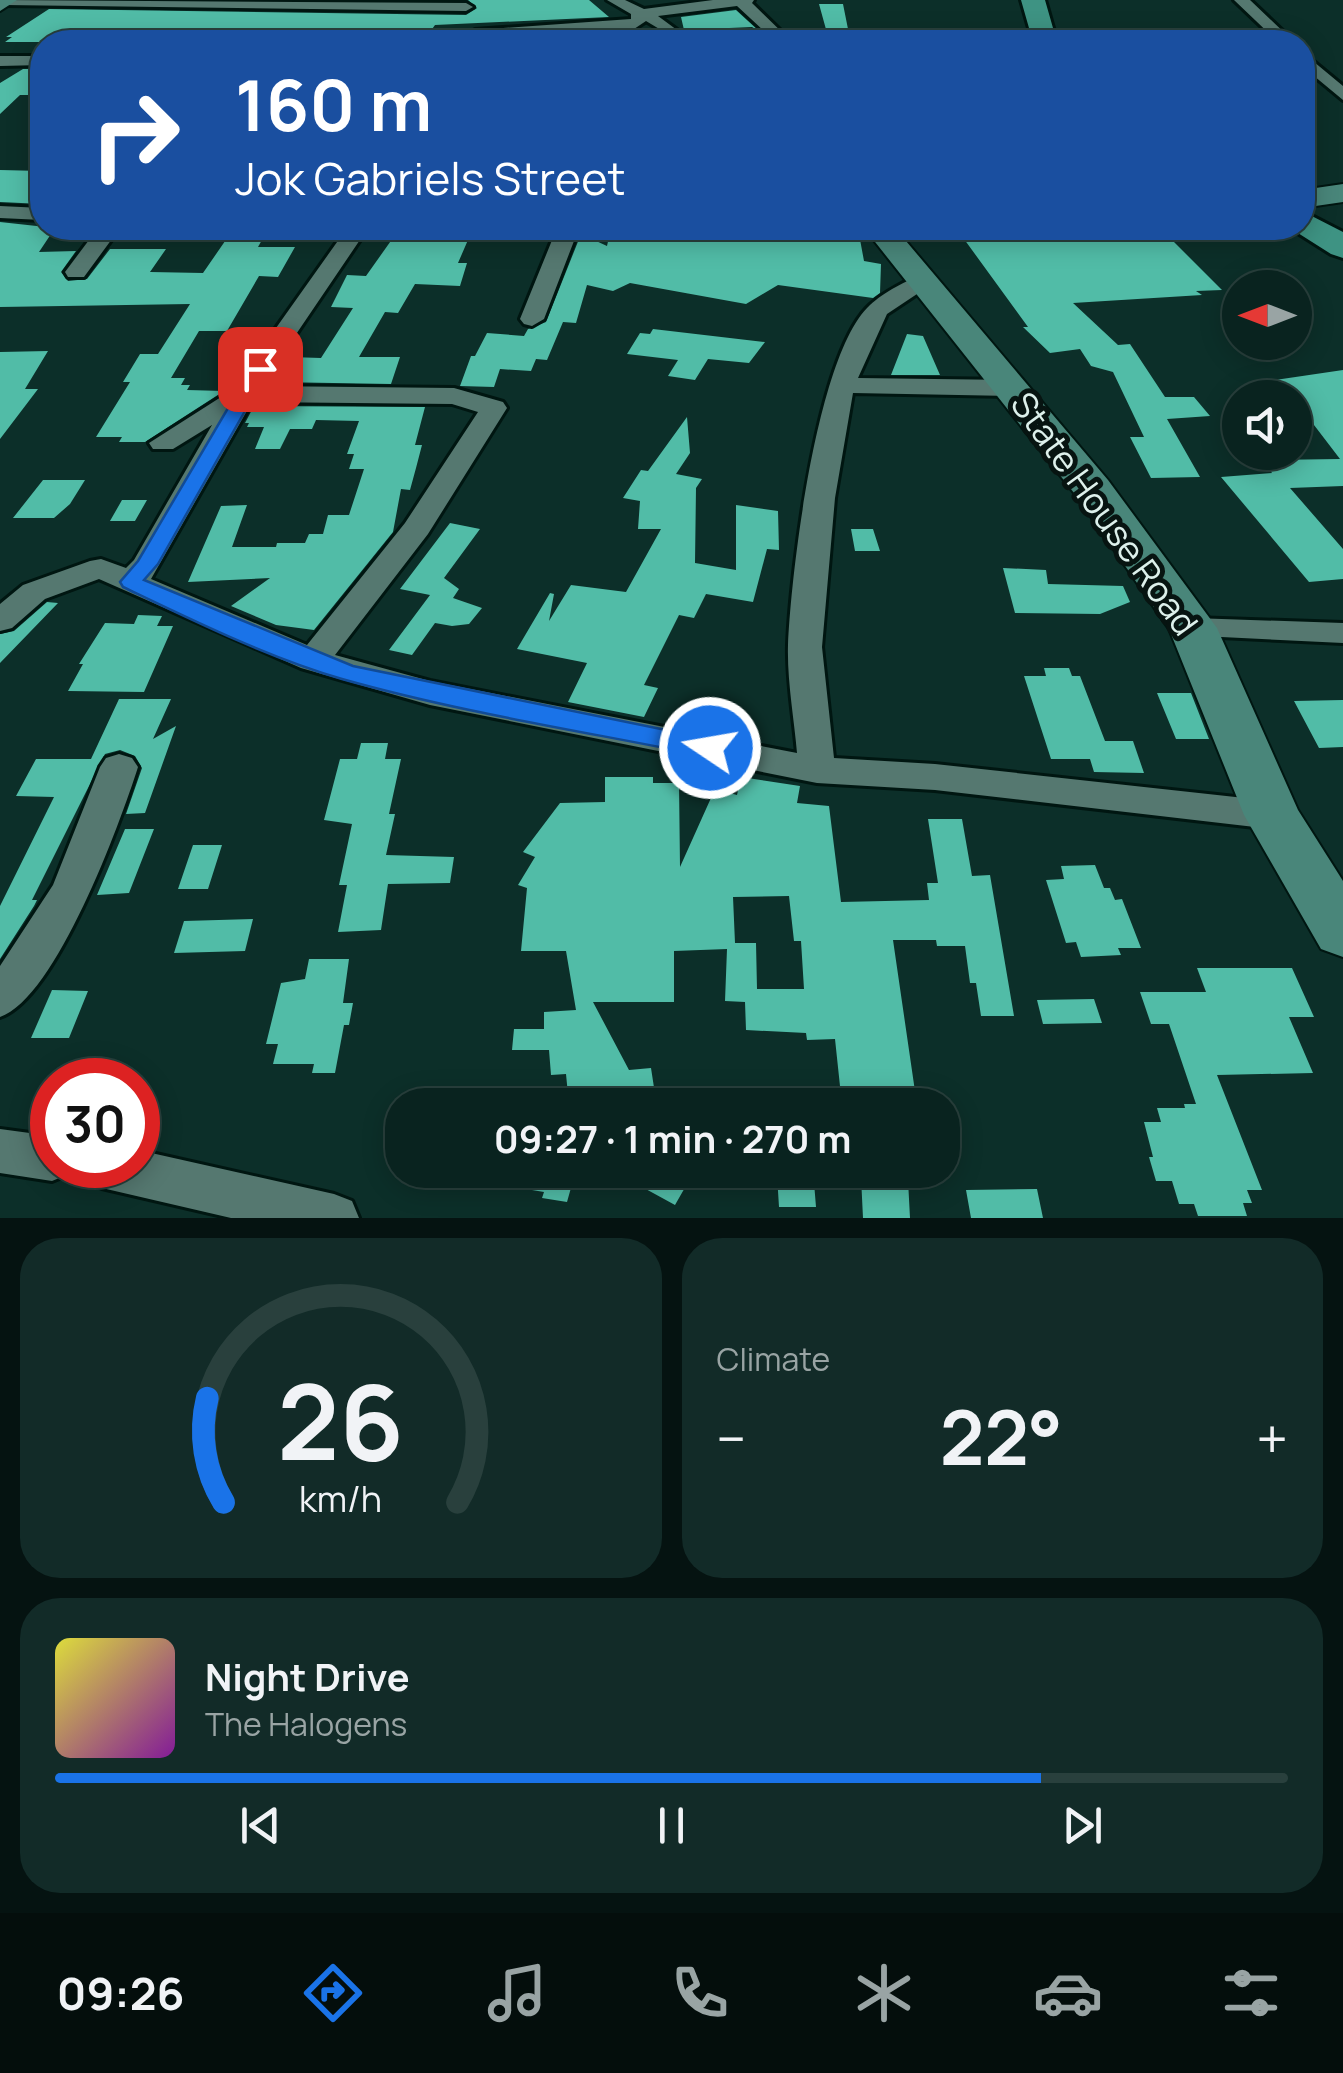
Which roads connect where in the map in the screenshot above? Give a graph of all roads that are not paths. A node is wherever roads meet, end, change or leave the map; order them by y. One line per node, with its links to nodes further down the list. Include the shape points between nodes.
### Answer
1 (614, 0): 8 (street)
2 (742, 0): 8 (street); 12 (street)
3 (1033, 0): 13 (main road)
4 (1241, 0): 14 (street)
5 (4, 2): 6 (street)
6 (325, 4): 7 (street)
7 (466, 4): 9 (street)
8 (638, 14): 10 (street, via 631,26); 11 (street)
9 (473, 30)
10 (583, 30)
11 (668, 30)
12 (772, 30)
13 (1042, 30)
14 (1274, 30)
15 (0, 61): 16 (street)
16 (30, 62)
17 (1315, 69): 18 (street)
18 (1343, 95)
19 (1343, 192): 20 (main road)
20 (1315, 197)
21 (0, 212): 22 (street)
22 (30, 213)
23 (1315, 229): 28 (main road)
24 (99, 240): 29 (street)
25 (349, 240): 35 (street, via 243,394)
26 (563, 240): 31 (street)
27 (889, 240): 30 (main road, State House Road)
28 (1343, 246)
29 (76, 272)
30 (924, 282): 32 (street, via 878,310); 33 (main road, State House Road)
31 (532, 320)
32 (843, 385): 33 (street); 41 (street, via 820,498 804,646)
33 (1011, 388): 37 (main road, State House Road)
34 (164, 444): 39 (street, via 245,394 454,396 494,408 417,528)
35 (131, 582): 36 (street, via 101,568 69,577 34,592); 39 (street)
36 (0, 621)
37 (1193, 628): 38 (street); 42 (main road, State House Road)
38 (1343, 633)
39 (312, 660): 41 (street, via 430,692)
40 (118, 767): 44 (street, via 82,874)
41 (817, 770): 42 (street)
42 (1272, 815): 43 (main road, State House Road)
43 (1343, 932)
44 (0, 1000)
45 (0, 1151): 46 (street)
46 (30, 1155)
47 (160, 1178): 48 (street)
48 (334, 1218)

